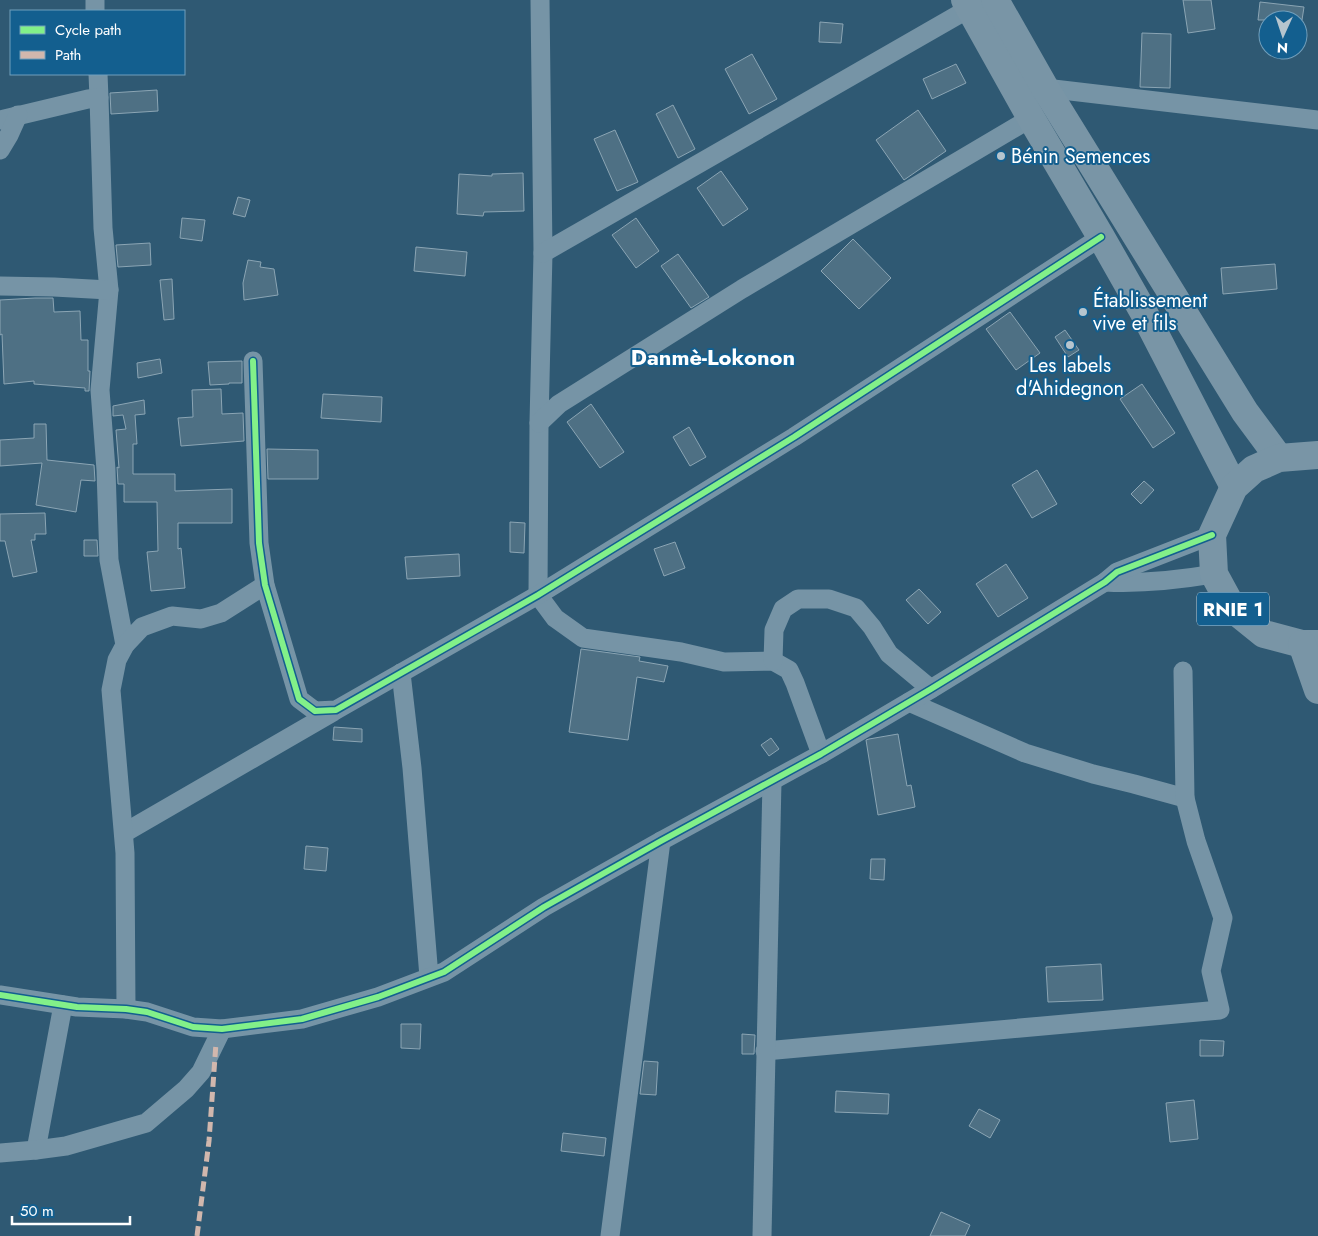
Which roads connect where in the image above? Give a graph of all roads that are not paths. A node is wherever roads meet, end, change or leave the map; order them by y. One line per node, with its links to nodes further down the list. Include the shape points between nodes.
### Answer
1 (540, 0): 11 (street)
2 (977, 3): 4 (highway); 7 (highway); 11 (street)
3 (98, 75): 5 (street)
4 (1045, 88): 8 (street); 17 (highway, via 1245,412)
5 (99, 98): 6 (street); 13 (street, via 102,228)
6 (9, 118): 9 (street, via 9,135)
7 (1031, 118): 10 (highway); 15 (street, via 742,288 559,404)
8 (1318, 120)
9 (0, 150)
10 (1101, 237): 18 (highway); 23 (street, via 794,437)
11 (543, 253): 15 (street)
12 (0, 286): 13 (street)
13 (109, 290): 24 (street, via 100,390 109,560)
14 (253, 361): 22 (street, via 259,543)
15 (539, 423): 23 (street)
16 (1318, 455): 17 (highway, RNIE 1)
17 (1278, 458): 18 (highway, RNIE 1, via 1254,469)
18 (1234, 487): 19 (highway, RNIE 1)
19 (1212, 535): 20 (highway, RNIE 1); 21 (street, via 1118,572)
20 (1214, 574): 21 (street, via 1136,583); 25 (highway, RNIE 1, via 1232,609 1264,634)
21 (1105, 582): 29 (street)
22 (265, 585): 24 (street, via 221,612 201,618 172,616 142,627); 32 (street, via 299,699 315,711)
23 (538, 595): 26 (street, via 555,618 583,638 681,652 724,662); 28 (street)
24 (125, 644): 36 (street, via 117,660 111,690)
25 (1310, 644): 30 (highway, RNIE 1)
26 (773, 661): 29 (street, via 774,630 783,609 798,599 829,599 856,608 889,654); 33 (street, via 789,670 796,683)
27 (1184, 671): 35 (street)
28 (401, 673): 32 (street); 38 (street)
29 (931, 689): 31 (street)
30 (1318, 690)
31 (910, 702): 33 (street); 35 (street, via 1025,753)
32 (336, 710): 36 (street)
33 (822, 754): 34 (street)
34 (772, 781): 37 (street); 43 (street)
35 (1185, 798): 43 (street, via 1223,918 1211,971 1220,1010)
36 (124, 833): 41 (street)
37 (660, 841): 38 (street, via 544,907 444,972); 46 (street)
38 (429, 977): 42 (street, via 378,997 302,1020)
39 (0, 995): 40 (street)
40 (63, 1005): 41 (street); 44 (street)
41 (126, 1009): 42 (street, via 147,1012 193,1027)
42 (222, 1029): 44 (street, via 201,1072 146,1123 66,1146)
43 (765, 1051): 47 (street)
44 (36, 1150): 45 (street)
45 (0, 1153)
46 (610, 1236)
47 (762, 1236)

